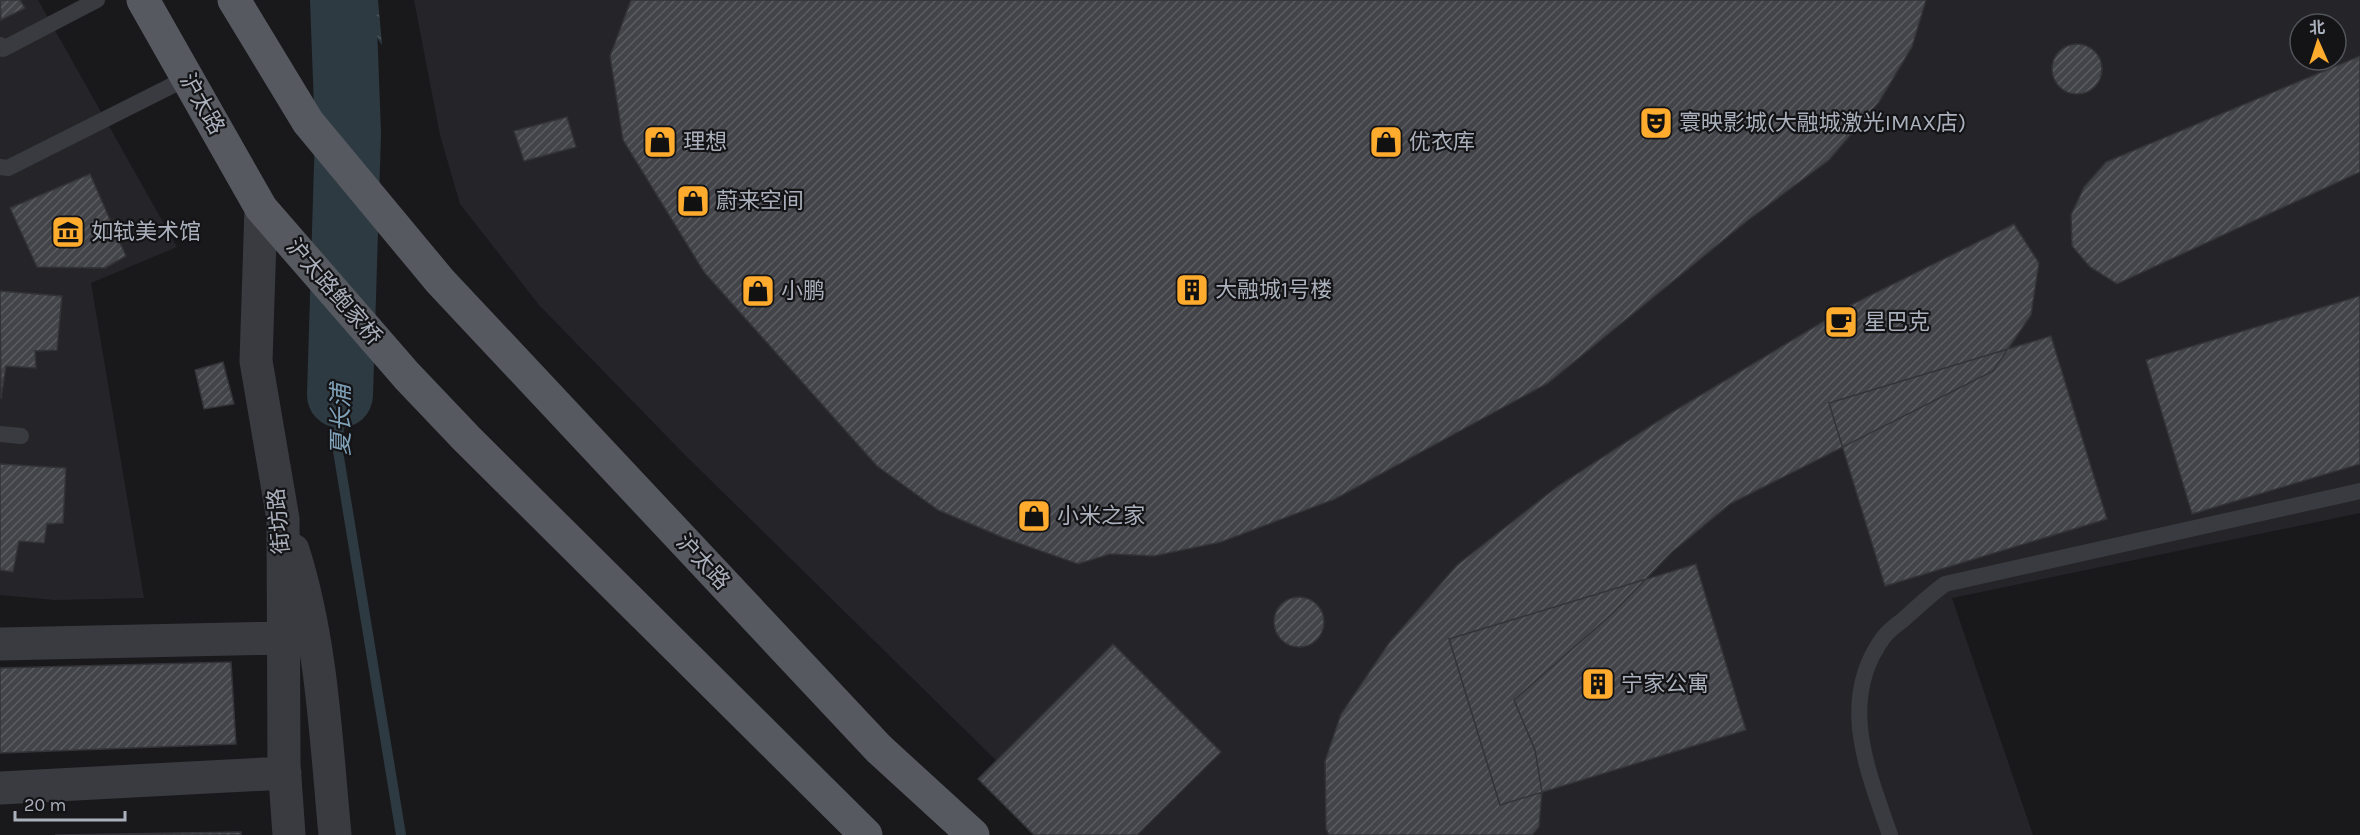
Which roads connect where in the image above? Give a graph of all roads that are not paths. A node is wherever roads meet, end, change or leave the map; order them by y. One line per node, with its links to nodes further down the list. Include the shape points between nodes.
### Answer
1 (97, 0): 4 (lane, via 3,49)
2 (143, 0): 5 (main road, 沪太路)
3 (234, 0): 19 (main road, 沪太路, via 308,122 441,281 879,749)
4 (0, 45)
5 (188, 78): 6 (lane, via 8,168); 7 (main road, 沪太路)
6 (0, 167)
7 (261, 208): 11 (street, 街坊路, via 256,360); 18 (main road, 沪太路鲍家桥, via 467,439)
8 (0, 434): 9 (lane)
9 (21, 436)
10 (2360, 491): 20 (lane, via 1945,584 1924,599 1884,637 1863,679 1858,702 1866,764)
11 (283, 519): 12 (street, 街坊路); 17 (street, via 306,591)
12 (283, 638): 13 (street); 14 (street, 街坊路)
13 (0, 644)
14 (285, 773): 15 (street); 16 (street, 街坊路)
15 (0, 788)
16 (289, 835)
17 (335, 835)
18 (866, 835)
19 (973, 835)
20 (1890, 835)

